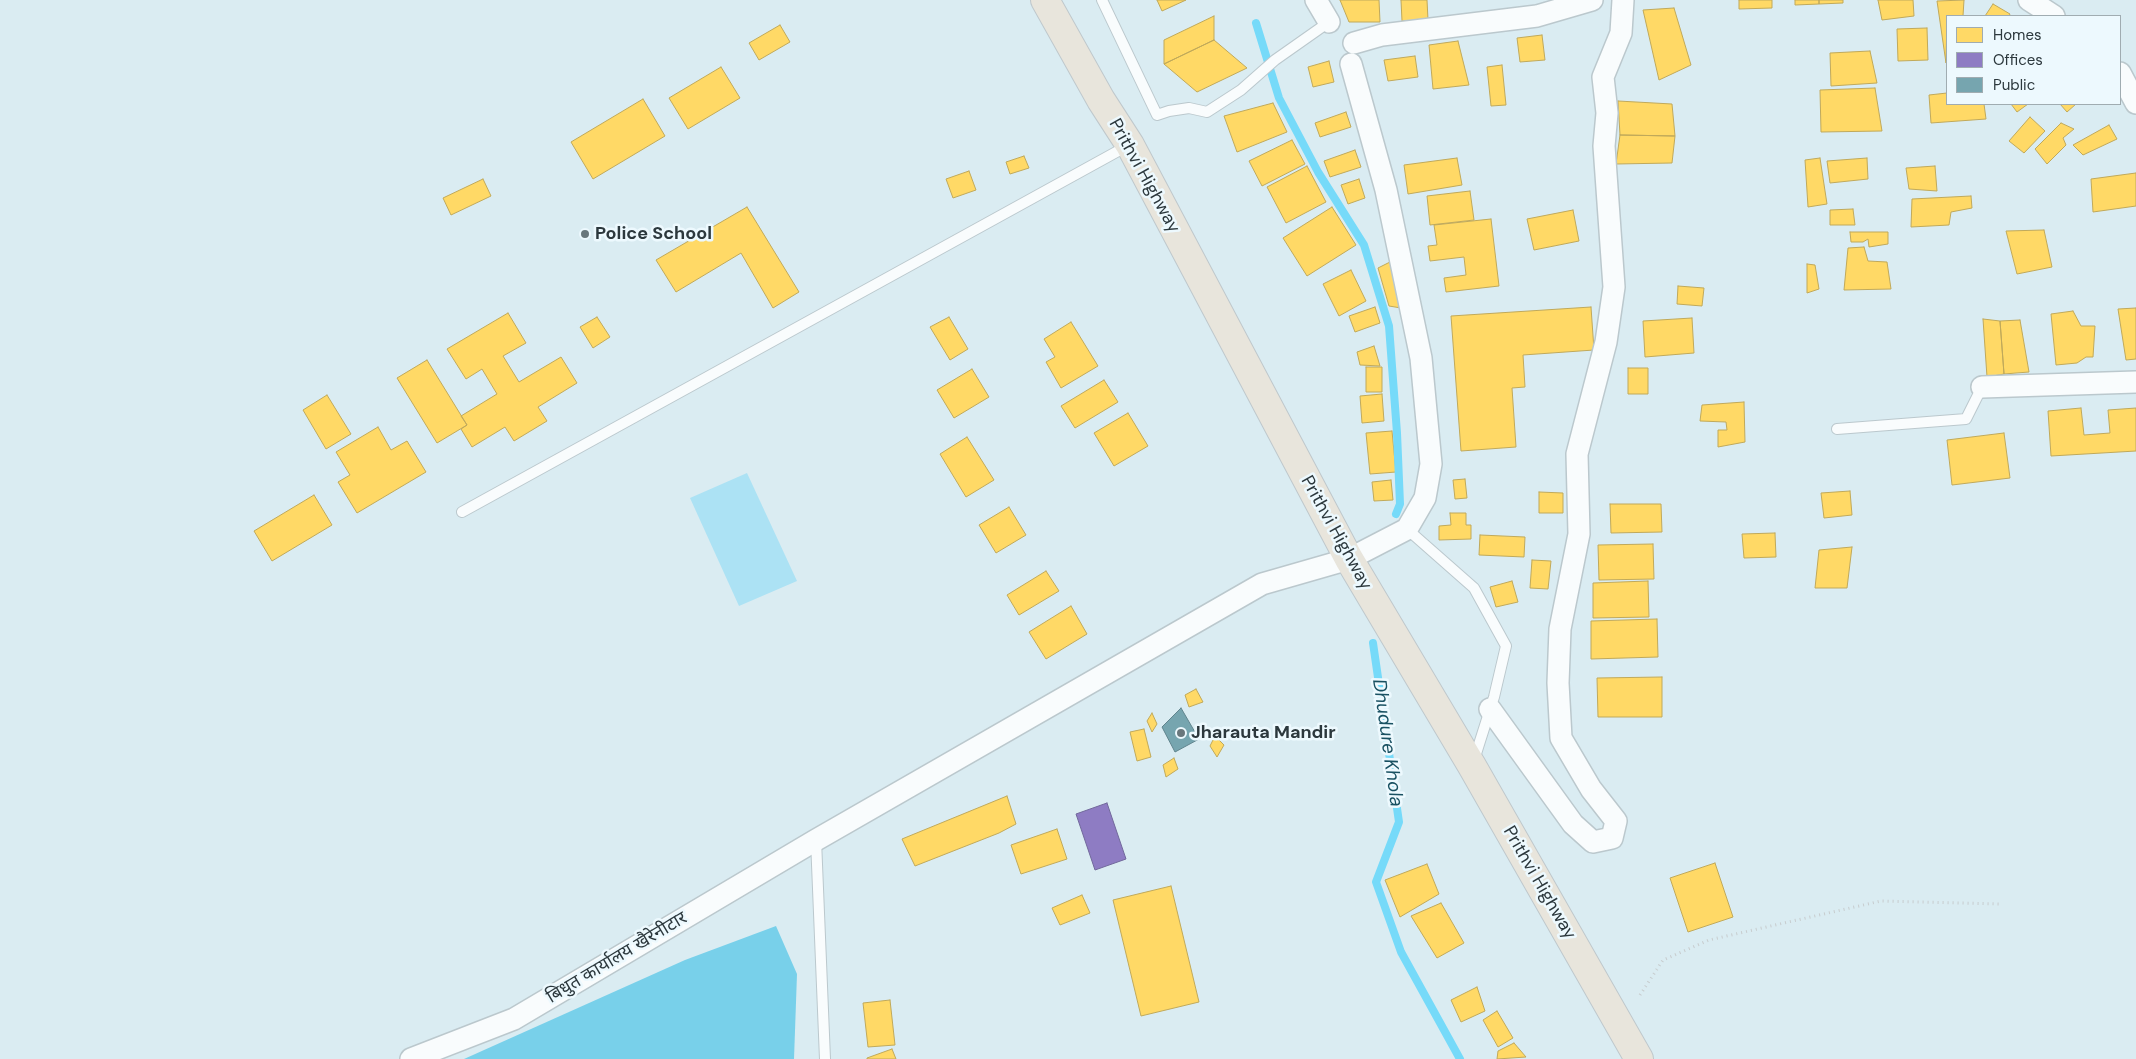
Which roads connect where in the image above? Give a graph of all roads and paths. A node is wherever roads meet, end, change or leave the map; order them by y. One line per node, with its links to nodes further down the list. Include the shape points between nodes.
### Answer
1 (1045, 0): 13 (highway, Prithvi Highway, via 1100,100)
2 (1102, 0): 8 (lane, via 1157,115 1189,108 1207,112)
3 (1316, 0): 8 (street)
4 (1592, 0): 9 (street, via 1537,16 1382,35)
5 (1623, 0): 20 (street, via 1621,33 1602,77 1607,113 1604,146 1614,286 1606,342 1577,454 1579,534 1560,629 1558,683 1562,738 1590,789 1616,821 1612,838 1593,842 1573,824)
6 (2029, 0): 7 (street)
7 (2052, 15)
8 (1329, 22)
9 (1354, 43)
10 (1350, 64): 18 (street, via 1386,190 1421,358 1432,464 1425,498)
11 (2121, 75): 12 (street)
12 (2136, 103)
13 (1130, 144): 17 (lane); 19 (highway, Prithvi Highway)
14 (2136, 382): 15 (street)
15 (1982, 387): 16 (lane, via 1966,419)
16 (1836, 429)
17 (462, 512)
18 (1407, 529): 19 (street, बिधुत कार्यालय खैरेनीटार); 20 (lane, via 1474,588 1506,646)
19 (1348, 559): 21 (highway, Prithvi Highway); 22 (street, बिधुत कार्यालय खैरेनीटार, via 1262,584)
20 (1490, 709): 21 (lane)
21 (1472, 766): 27 (highway, Prithvi Highway)
22 (816, 840): 25 (street, बिधुत कार्यालय खैरेनीटार, via 514,1019); 26 (lane)
23 (2000, 904): 24 (path, via 1881,901 1709,940 1663,960)
24 (1640, 995)
25 (411, 1059)
26 (825, 1059)
27 (1639, 1059)

